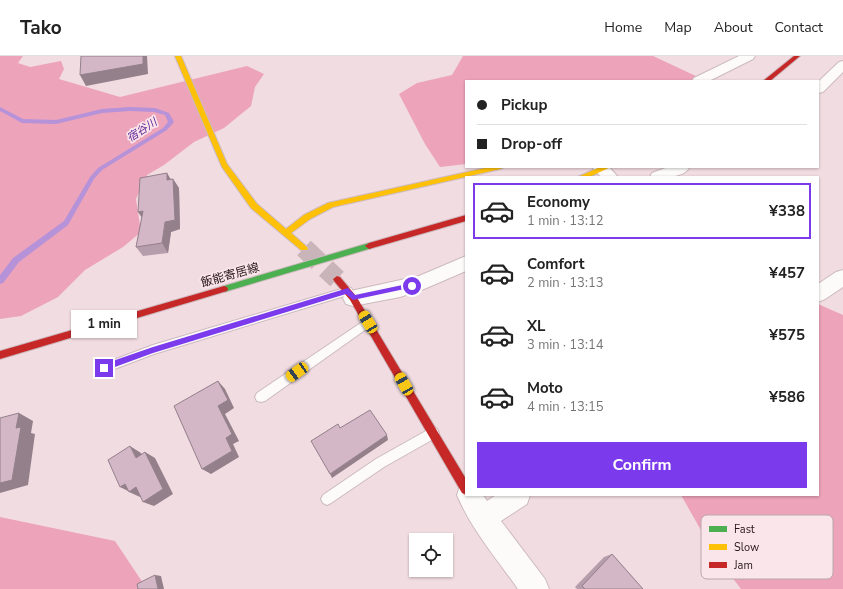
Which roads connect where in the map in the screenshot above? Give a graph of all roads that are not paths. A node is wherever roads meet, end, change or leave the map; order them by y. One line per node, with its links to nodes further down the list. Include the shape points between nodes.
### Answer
1 (178, 56): 14 (street, via 224,165 254,206)
2 (749, 56): 5 (street)
3 (797, 56): 6 (street)
4 (843, 65): 7 (street)
5 (701, 80)
6 (767, 80)
7 (819, 88)
8 (496, 168): 14 (street, via 331,205 309,214)
9 (680, 168): 12 (street)
10 (605, 170): 11 (street)
11 (585, 176)
12 (660, 176)
13 (465, 218): 22 (street, 飯能寄居線)
14 (286, 233): 15 (street)
15 (304, 248)
16 (465, 263): 20 (street, via 424,282 400,289)
17 (843, 277): 19 (street)
18 (337, 279): 20 (street)
19 (819, 293)
20 (350, 294): 21 (street); 23 (lane, via 153,350)
21 (368, 322): 24 (lane); 25 (street)
22 (0, 355)
23 (104, 368)
24 (261, 396)
25 (433, 433): 26 (street); 29 (lane, via 380,463)
26 (465, 487)
27 (470, 496): 30 (street)
28 (516, 496): 30 (street)
29 (327, 500)
30 (483, 518): 31 (street)
31 (535, 589)

